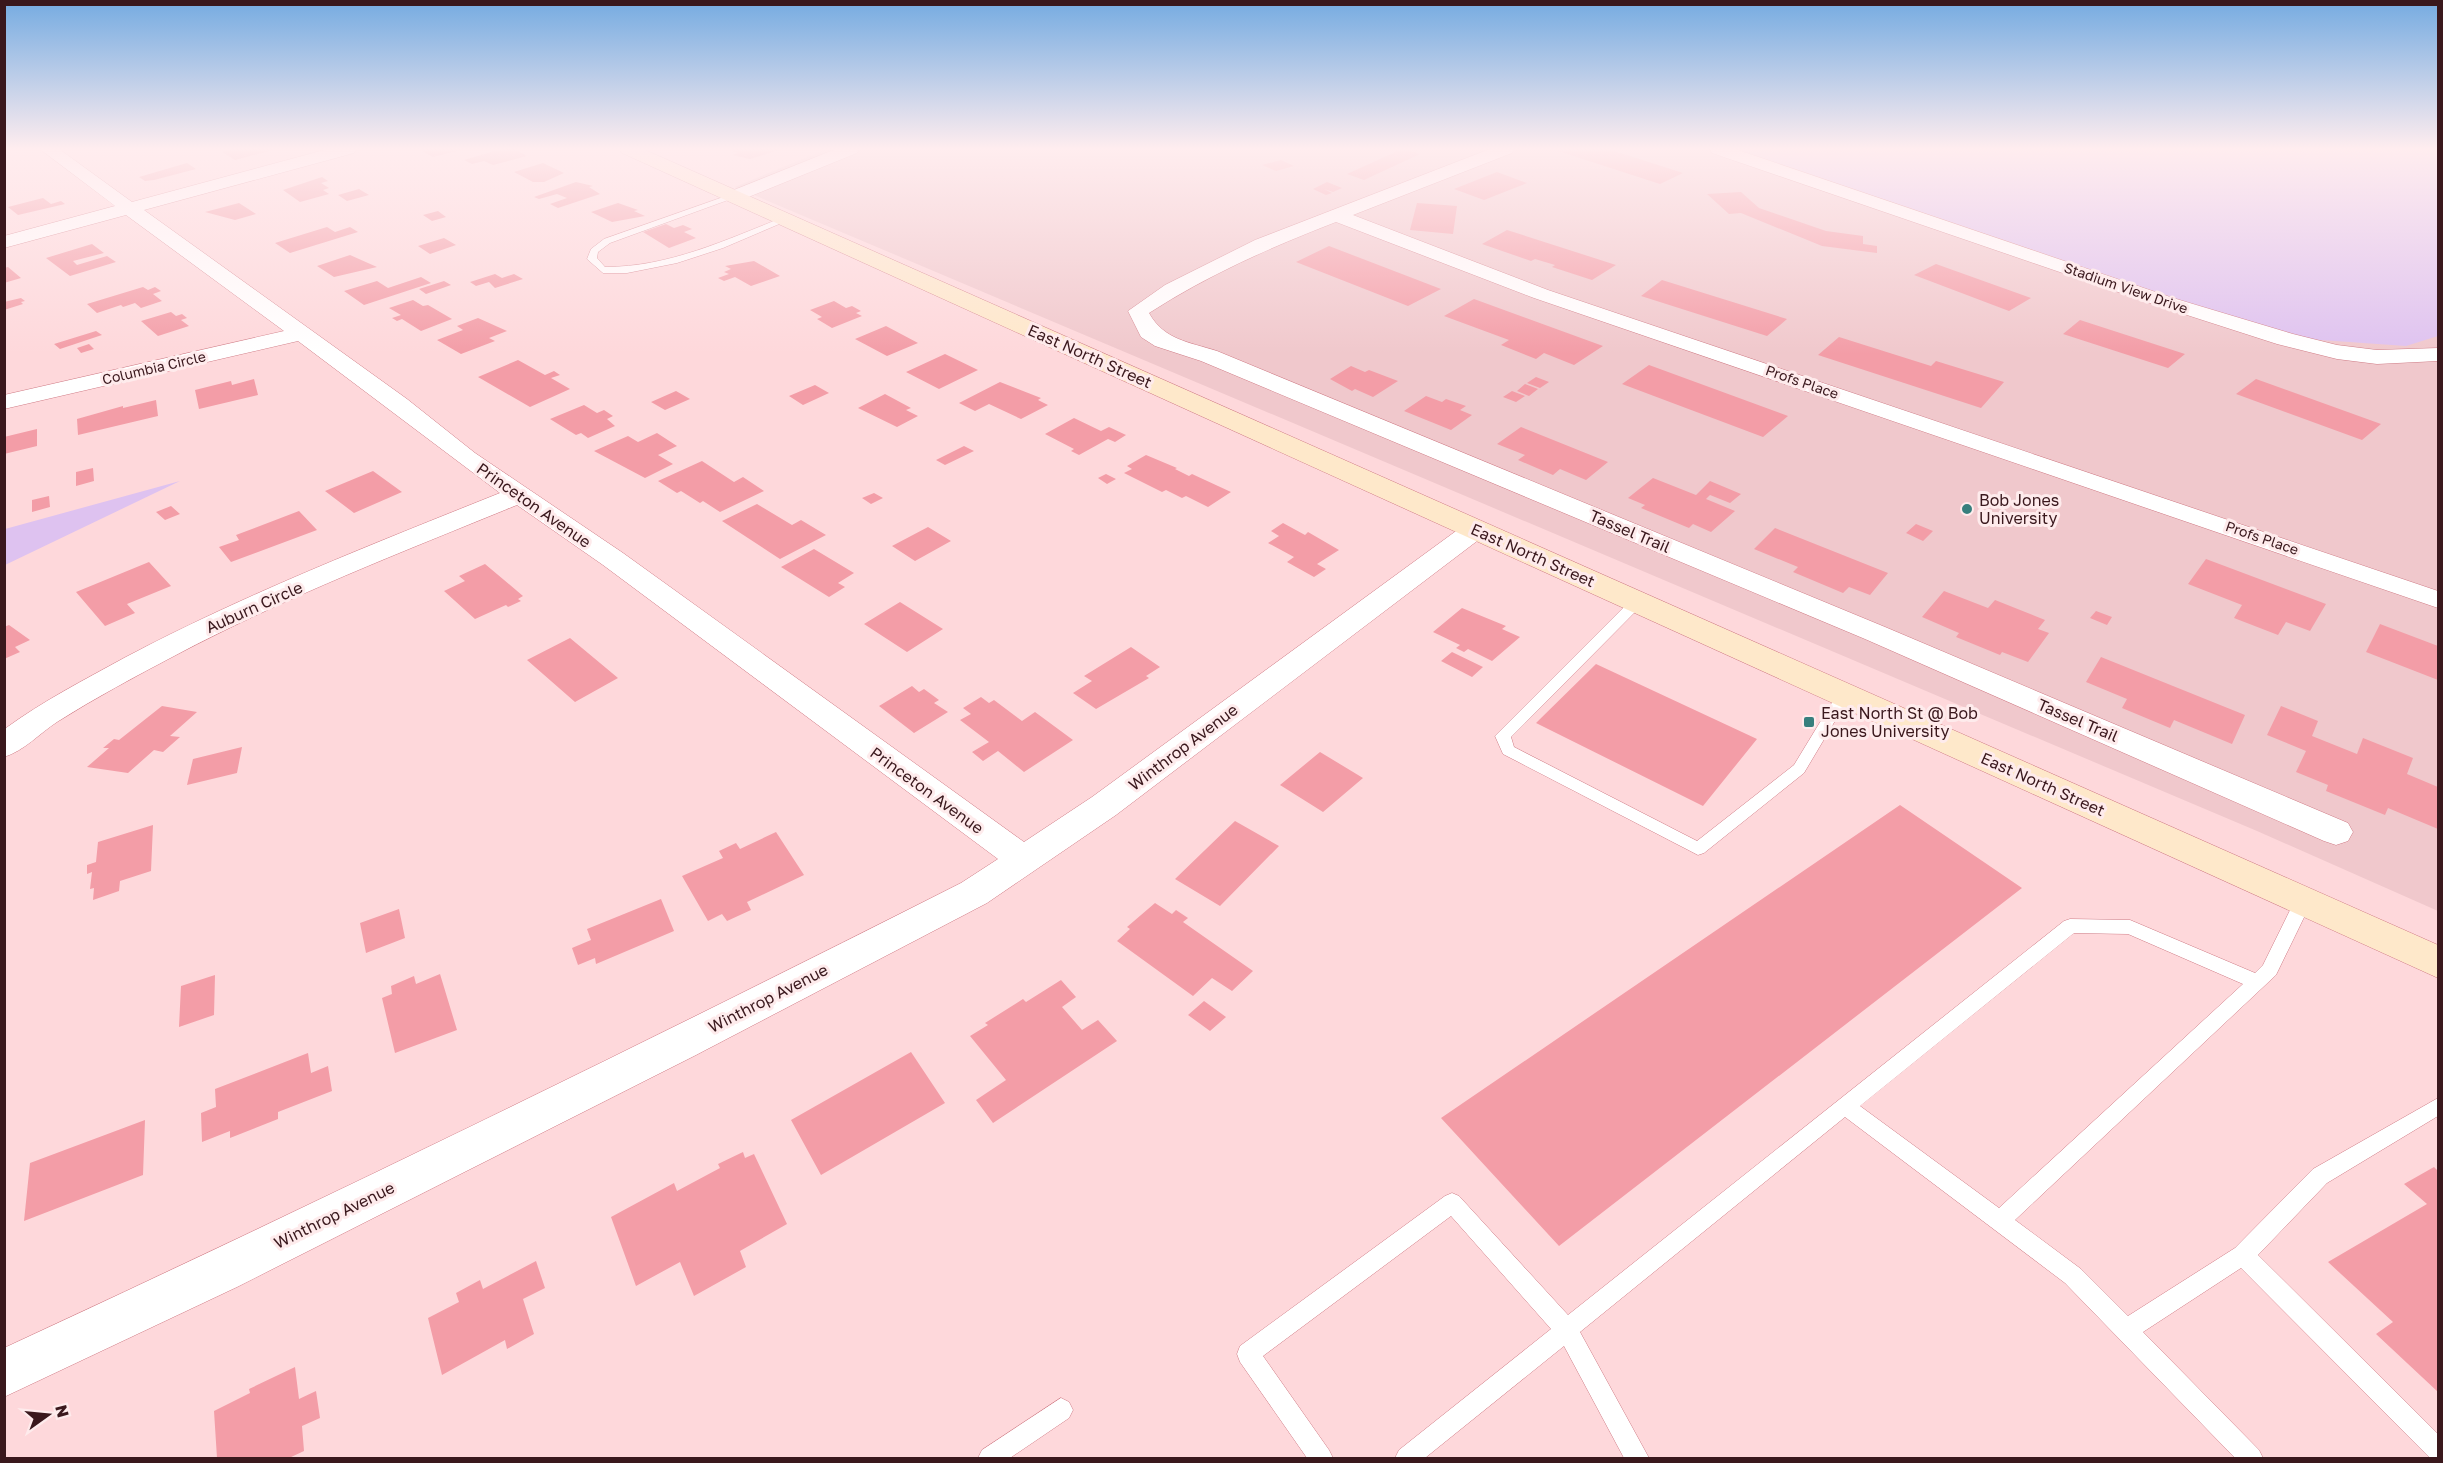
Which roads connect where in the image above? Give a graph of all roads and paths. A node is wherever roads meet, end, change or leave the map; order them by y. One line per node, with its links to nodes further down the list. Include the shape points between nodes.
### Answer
1 (93, 217): 9 (street)
2 (144, 217): 10 (street, Princeton Avenue)
3 (674, 217): 8 (lane, via 607,241 594,250 592,259 603,270 658,267)
4 (783, 217): 8 (main road, East North Street)
5 (1335, 217): 19 (street, Tassel Trail, via 1262,244 1172,289 1138,311 1149,332 1875,633)
6 (1341, 217): 15 (street, Profs Place, via 1541,294)
7 (1918, 217): 11 (street, Stadium View Drive, via 2285,339 2377,357)
8 (787, 219): 14 (main road, East North Street)
9 (4, 242)
10 (303, 333): 12 (street, Columbia Circle); 13 (street, Princeton Avenue)
11 (2439, 355)
12 (4, 402)
13 (518, 495): 18 (street, Auburn Circle, via 217,623 28,725); 20 (street, Princeton Avenue, via 613,559)
14 (1476, 530): 16 (main road, East North Street); 20 (street, Winthrop Avenue, via 1104,806)
15 (2439, 600)
16 (1636, 602): 17 (main road, East North Street); 17 (lane, via 1503,736 1508,750 1698,849 1799,769)
17 (1844, 694): 21 (main road, East North Street)
18 (4, 746)
19 (2336, 832)
20 (1022, 859): 30 (street, Winthrop Avenue, via 975,893 682,1043 222,1271)
21 (2303, 901): 22 (main road, East North Street); 23 (lane, via 2270,970)
22 (2439, 962)
23 (2257, 982): 24 (lane, via 2130,927 2070,926); 26 (lane)
24 (1845, 1106): 26 (lane); 28 (lane)
25 (2439, 1106): 27 (lane, via 2320,1176)
26 (2000, 1221): 29 (lane, via 2073,1276)
27 (2242, 1255): 29 (lane); 32 (lane)
28 (1567, 1330): 34 (lane, via 1452,1203 1248,1354); 35 (lane); 36 (lane)
29 (2126, 1330): 37 (lane)
30 (4, 1373)
31 (1061, 1410): 33 (lane)
32 (2439, 1450)
33 (990, 1458)
34 (1321, 1458)
35 (1407, 1458)
36 (1637, 1458)
37 (2251, 1458)

